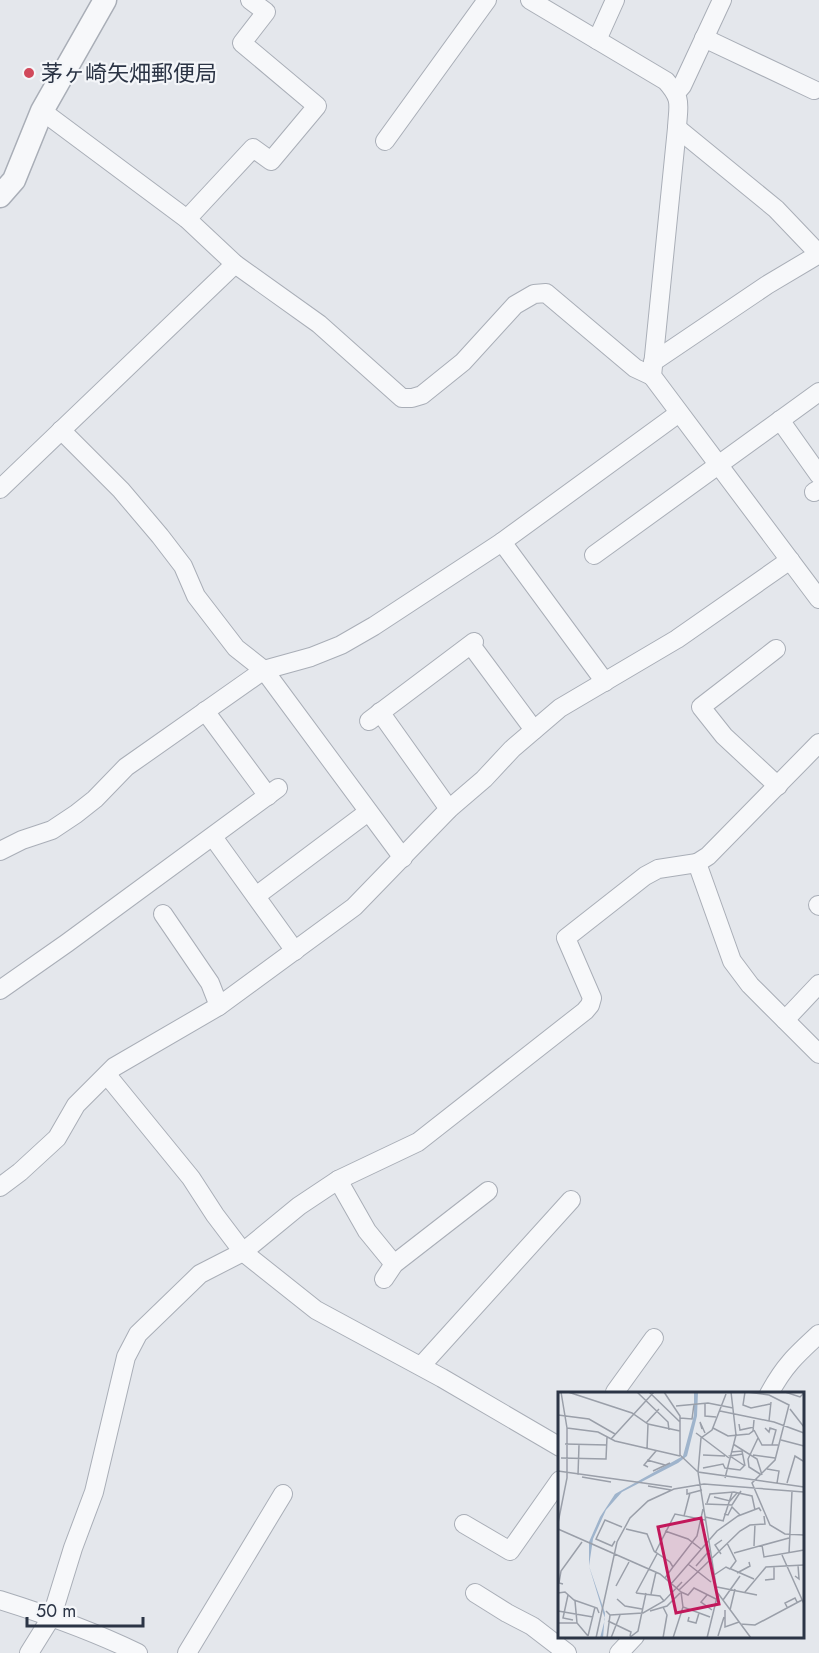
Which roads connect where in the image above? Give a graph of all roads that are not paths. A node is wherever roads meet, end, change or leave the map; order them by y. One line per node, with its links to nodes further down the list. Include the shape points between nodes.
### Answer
1 (105, 0): 11 (street)
2 (250, 0): 15 (street, via 266,12 242,43 317,105 271,160 253,148)
3 (487, 0): 13 (street)
4 (530, 0): 8 (street)
5 (615, 0): 8 (street)
6 (722, 0): 7 (street)
7 (704, 38): 9 (street); 10 (street)
8 (597, 40): 10 (street, via 666,81)
9 (813, 91)
10 (676, 93): 12 (street)
11 (42, 111): 14 (street, via 14,180); 15 (street)
12 (677, 128): 17 (street); 17 (street, via 776,209 819,254 766,285)
13 (385, 141)
14 (0, 196)
15 (187, 219): 16 (street)
16 (235, 264): 17 (street, via 319,324 402,398 422,395 443,379 515,305 534,294 546,293 635,368); 21 (street)
17 (653, 369): 19 (street)
18 (819, 392): 20 (street)
19 (680, 413): 22 (street); 25 (street)
20 (780, 420): 22 (street); 23 (street)
21 (61, 430): 24 (street); 30 (street, via 160,536 183,566 196,596 236,648)
22 (719, 464): 26 (street); 27 (street)
23 (818, 485)
24 (0, 489)
25 (502, 542): 30 (street, via 341,645); 31 (street)
26 (594, 555)
27 (790, 560): 28 (street); 31 (street, via 677,639)
28 (819, 599)
29 (776, 649): 35 (street, via 701,707 724,736)
30 (264, 670): 32 (street); 37 (street)
31 (605, 682): 33 (street, via 560,708)
32 (205, 711): 38 (street, via 273,792); 39 (street, via 126,767 76,814 51,830)
33 (534, 730): 36 (street); 36 (street, via 472,644 375,717)
34 (818, 746): 35 (street)
35 (778, 786): 41 (street)
36 (449, 809): 40 (street)
37 (368, 812): 40 (street); 42 (street)
38 (213, 837): 42 (street); 46 (street)
39 (0, 851)
40 (403, 858): 44 (street, via 354,907)
41 (697, 863): 48 (street, via 732,961); 51 (street, via 658,869 645,876 566,938 592,998 585,1011 418,1142)
42 (256, 897): 44 (street)
43 (163, 914): 47 (street, via 210,983)
44 (295, 951): 47 (street)
45 (819, 984): 48 (street)
46 (0, 990)
47 (219, 1006): 50 (street, via 114,1067)
48 (785, 1020): 49 (street)
49 (819, 1054)
50 (107, 1075): 52 (street, via 76,1105 57,1138); 55 (street, via 191,1178)
51 (338, 1180): 53 (street, via 389,1271); 55 (street)
52 (0, 1187)
53 (488, 1191)
54 (571, 1200): 58 (street)
55 (243, 1252): 58 (street, via 316,1310); 67 (street, via 200,1274 138,1334 126,1357 94,1492)
56 (819, 1334): 60 (street, via 781,1371)
57 (654, 1338): 59 (street)
58 (421, 1366): 61 (street)
59 (615, 1392)
60 (770, 1392)
61 (558, 1446)
62 (558, 1483): 64 (street, via 510,1551)
63 (282, 1494): 71 (street)
64 (464, 1524)
65 (475, 1593): 72 (street, via 532,1626)
66 (0, 1600): 67 (street)
67 (52, 1616): 69 (street); 70 (street)
68 (633, 1638): 73 (street)
69 (29, 1653)
70 (138, 1653)
71 (186, 1653)
72 (567, 1653)
73 (619, 1653)

